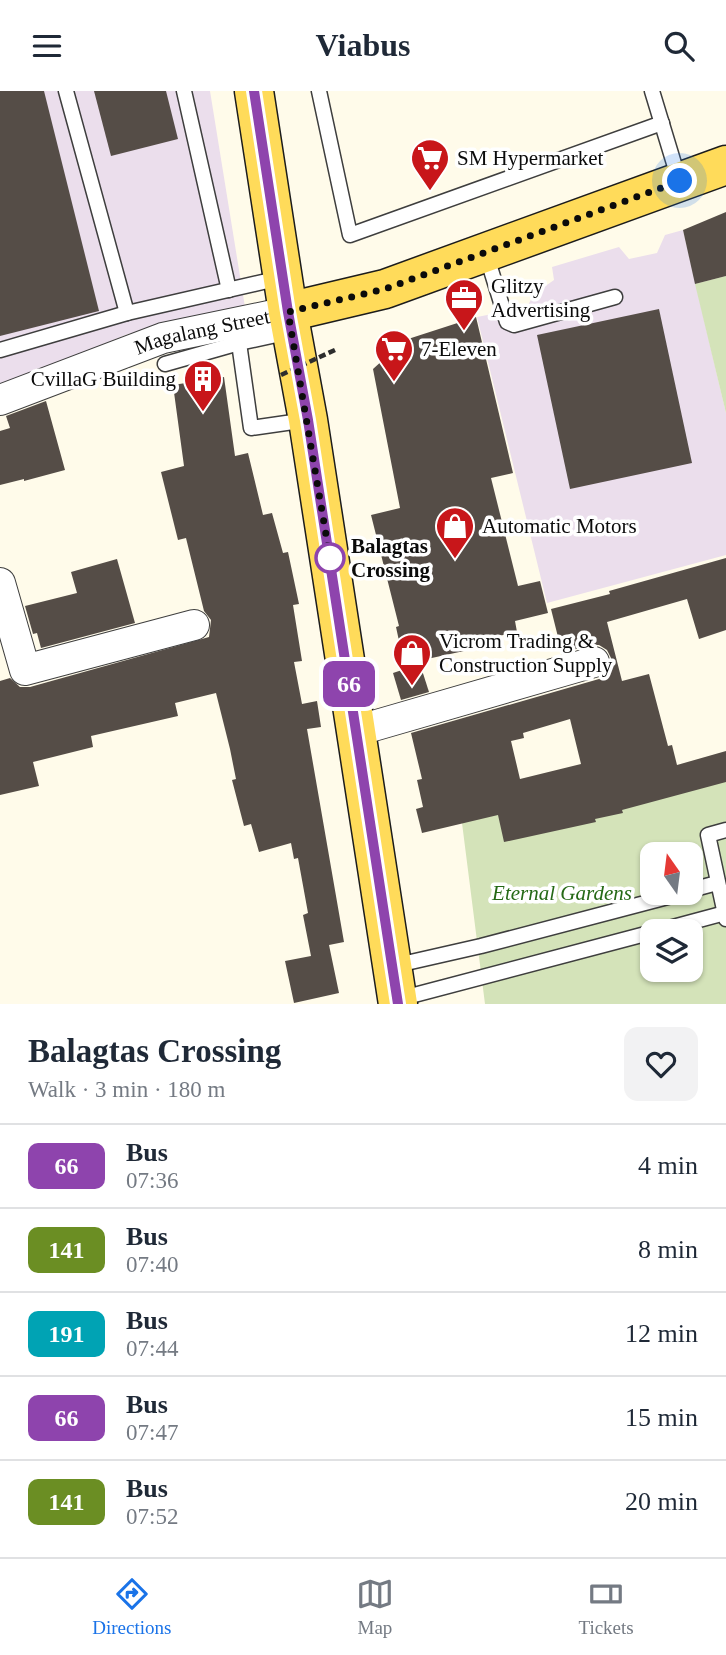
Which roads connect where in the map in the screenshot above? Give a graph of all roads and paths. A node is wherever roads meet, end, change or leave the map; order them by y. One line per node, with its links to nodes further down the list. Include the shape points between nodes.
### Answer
1 (66, 91): 13 (lane)
2 (184, 91): 10 (lane)
3 (254, 91): 12 (main road)
4 (319, 91): 6 (lane, via 350,235)
5 (652, 91): 6 (lane)
6 (662, 123): 8 (lane)
7 (726, 165): 8 (main road)
8 (680, 181): 9 (main road)
9 (485, 253): 11 (lane, via 507,322 514,325); 12 (main road, via 385,289)
10 (229, 290): 12 (lane); 13 (lane)
11 (615, 297)
12 (288, 307): 14 (lane); 19 (street, Magalang Street, via 163,338); 20 (main road)
13 (127, 313): 16 (lane)
14 (239, 343): 17 (lane); 20 (lane, via 251,428)
15 (337, 349): 18 (path, bridge)
16 (0, 350)
17 (165, 364)
18 (281, 375)
19 (0, 400)
20 (308, 420): 24 (main road)
21 (0, 583): 22 (street, via 25,670)
22 (194, 625)
23 (594, 662): 24 (street)
24 (356, 731): 32 (main road)
25 (726, 830): 26 (lane, via 708,835)
26 (717, 883): 27 (lane); 29 (lane)
27 (704, 886)
28 (640, 904): 32 (lane, via 481,946)
29 (725, 916): 30 (lane)
30 (703, 921)
31 (640, 935): 32 (lane)
32 (396, 990)

